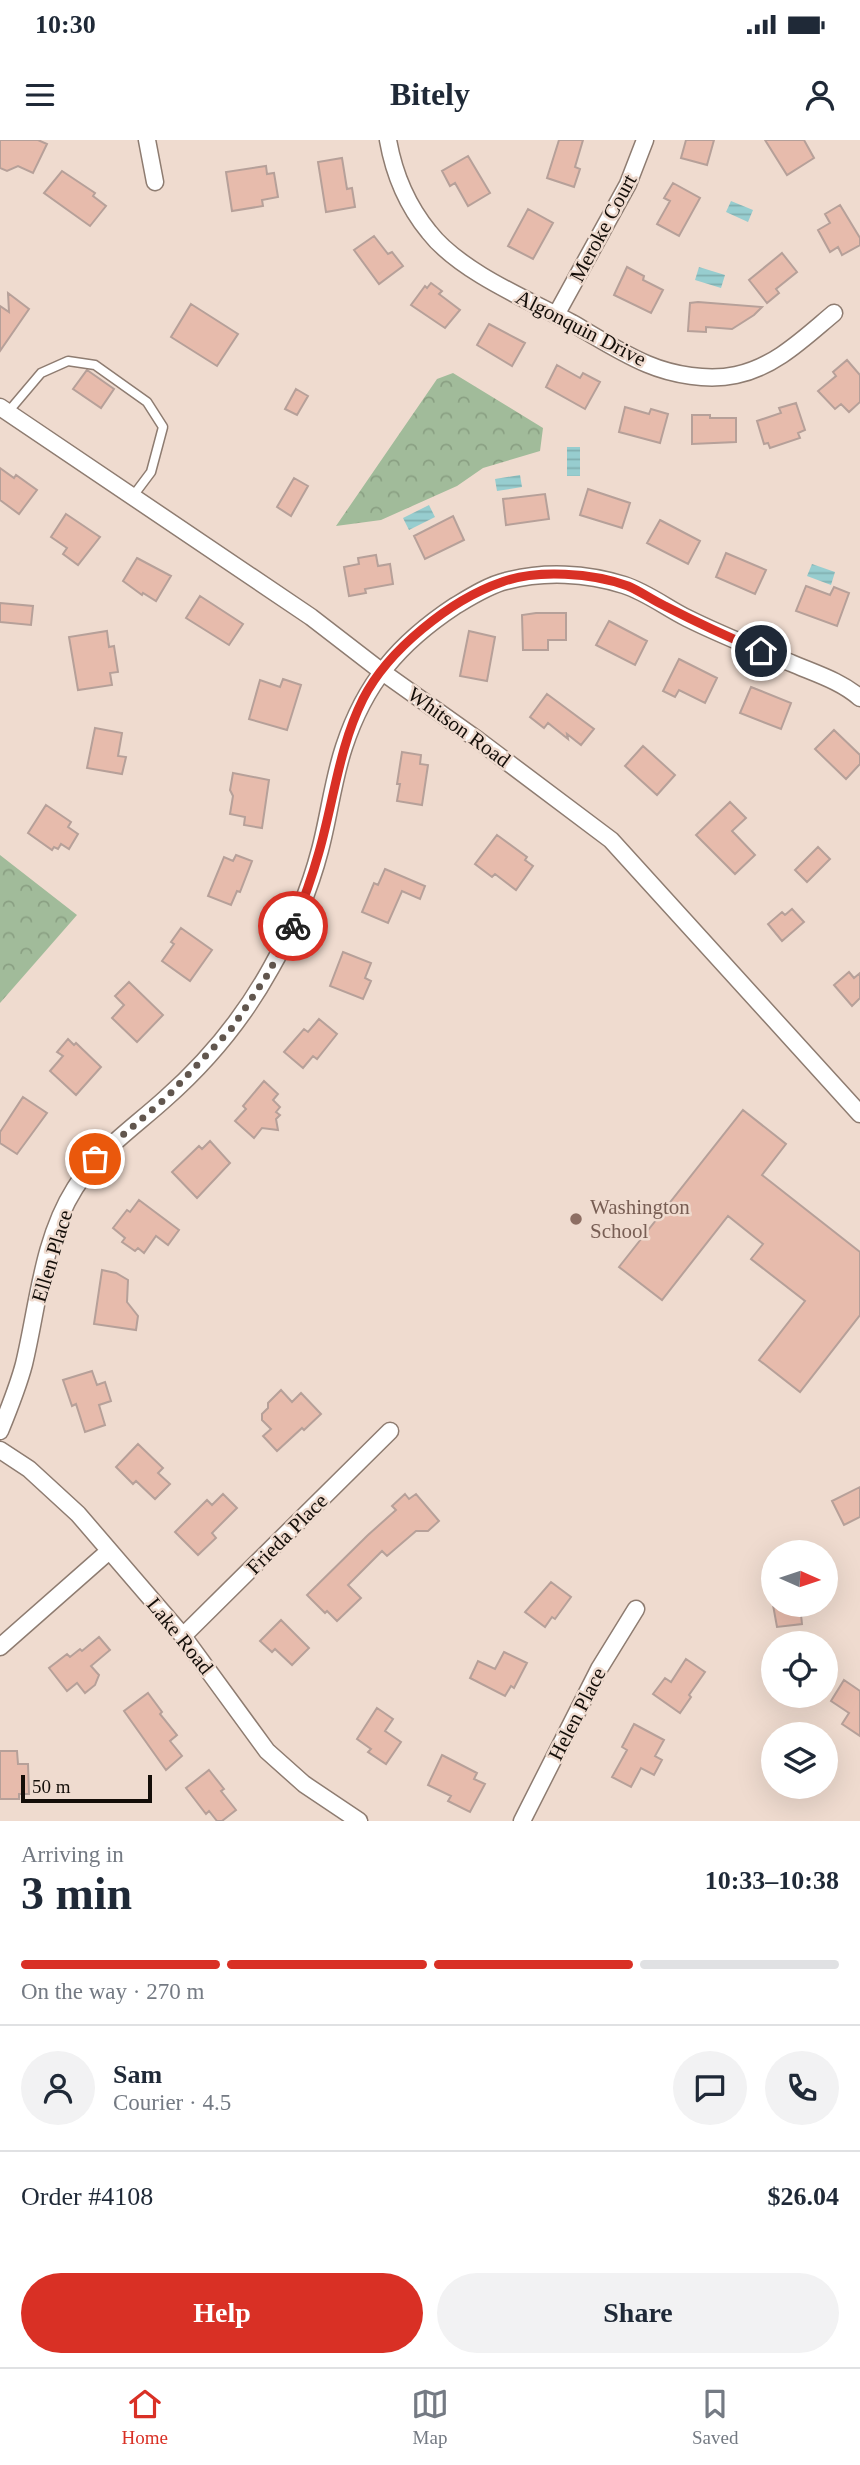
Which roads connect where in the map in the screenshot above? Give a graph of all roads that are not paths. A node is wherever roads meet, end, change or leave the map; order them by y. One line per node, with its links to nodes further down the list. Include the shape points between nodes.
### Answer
1 (147, 140): 4 (street)
2 (388, 140): 6 (street, Algonquin Drive, via 406,197 430,233 460,261)
3 (645, 140): 6 (street, Meroke Court, via 628,184)
4 (155, 183)
5 (834, 313): 6 (street, Algonquin Drive, via 771,363 735,375 697,377 648,364)
6 (556, 315)
7 (4, 409): 8 (street, Whitson Road); 8 (lane, via 41,373 68,361 95,365 147,401 163,427 150,472)
8 (133, 496): 9 (street, Whitson Road, via 311,617)
9 (381, 671): 10 (street, Ellen Place, via 425,626 466,600 503,581 550,573 627,586); 11 (street, Whitson Road, via 611,840); 12 (street, Ellen Place, via 363,698 343,748 320,851 289,935 268,974 232,1028 198,1066 95,1159 73,1190 55,1230 23,1365)
10 (860, 698)
11 (860, 1114)
12 (0, 1431)
13 (390, 1431): 17 (street, Frieda Place)
14 (0, 1450): 15 (street, Lake Road, via 52,1489)
15 (110, 1551): 17 (street, Lake Road); 18 (street)
16 (636, 1609): 20 (street, Helen Place, via 598,1670)
17 (183, 1636): 19 (street, Lake Road, via 267,1751 303,1784)
18 (0, 1647)
19 (359, 1821)
20 (522, 1821)

